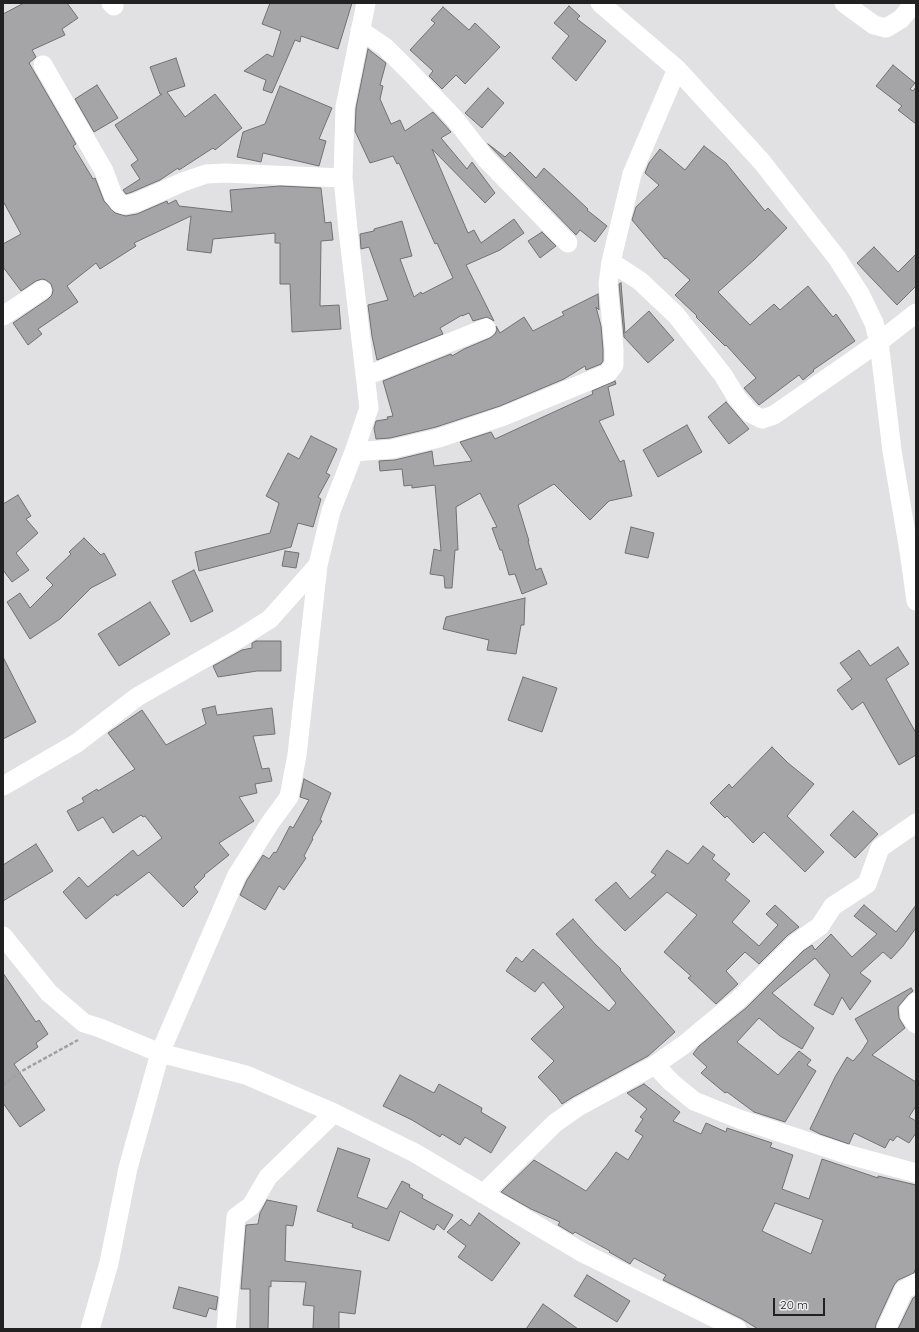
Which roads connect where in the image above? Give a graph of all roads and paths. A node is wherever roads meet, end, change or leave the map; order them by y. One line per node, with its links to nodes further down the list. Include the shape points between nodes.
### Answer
1 (366, 3): 5 (street)
2 (600, 3): 7 (street)
3 (844, 3): 4 (street, via 874,25 886,28 901,19)
4 (914, 3)
5 (360, 30): 8 (street, via 345,107); 9 (street, via 385,47 416,77 454,118 486,159)
6 (43, 65): 8 (street, via 104,172 113,195 124,205 135,204 206,174)
7 (677, 69): 10 (street, via 632,174); 15 (street, via 762,162 837,258 860,294 874,323)
8 (343, 178): 16 (street)
9 (568, 243)
10 (611, 262): 15 (street, via 640,282 676,316 723,375 737,398 750,413 762,419 774,415); 17 (street, via 608,284 614,365 608,373 504,416 439,438 392,449)
11 (42, 290): 13 (street)
12 (916, 312): 15 (street)
13 (3, 316)
14 (486, 328): 16 (street)
15 (878, 342): 19 (street)
16 (366, 376): 17 (street, via 369,408)
17 (354, 452): 18 (street, via 331,511)
18 (318, 565): 20 (street, via 270,619 137,697 77,743); 26 (street, via 297,755 289,797 237,875)
19 (916, 601)
20 (3, 786)
21 (916, 823): 27 (street, via 880,848 867,884 833,906 820,926 796,943 738,1000)
22 (3, 936): 25 (street, via 49,993 84,1023)
23 (916, 1002): 24 (street, via 909,1010)
24 (916, 1024)
25 (100, 1028): 26 (street); 28 (path, via 20,1072)
26 (160, 1053): 29 (street, via 246,1075); 33 (street, via 128,1168 109,1263)
27 (655, 1065): 30 (street, via 694,1101 739,1119 846,1154); 31 (street, via 578,1107 555,1124)
28 (3, 1085)
29 (334, 1113): 31 (street, via 415,1153); 34 (street, via 268,1177 251,1206 236,1218)
30 (916, 1173)
31 (484, 1194): 35 (street, via 583,1253)
32 (916, 1283): 36 (street, via 904,1290)
33 (90, 1329)
34 (226, 1329)
35 (737, 1329)
36 (886, 1329)

